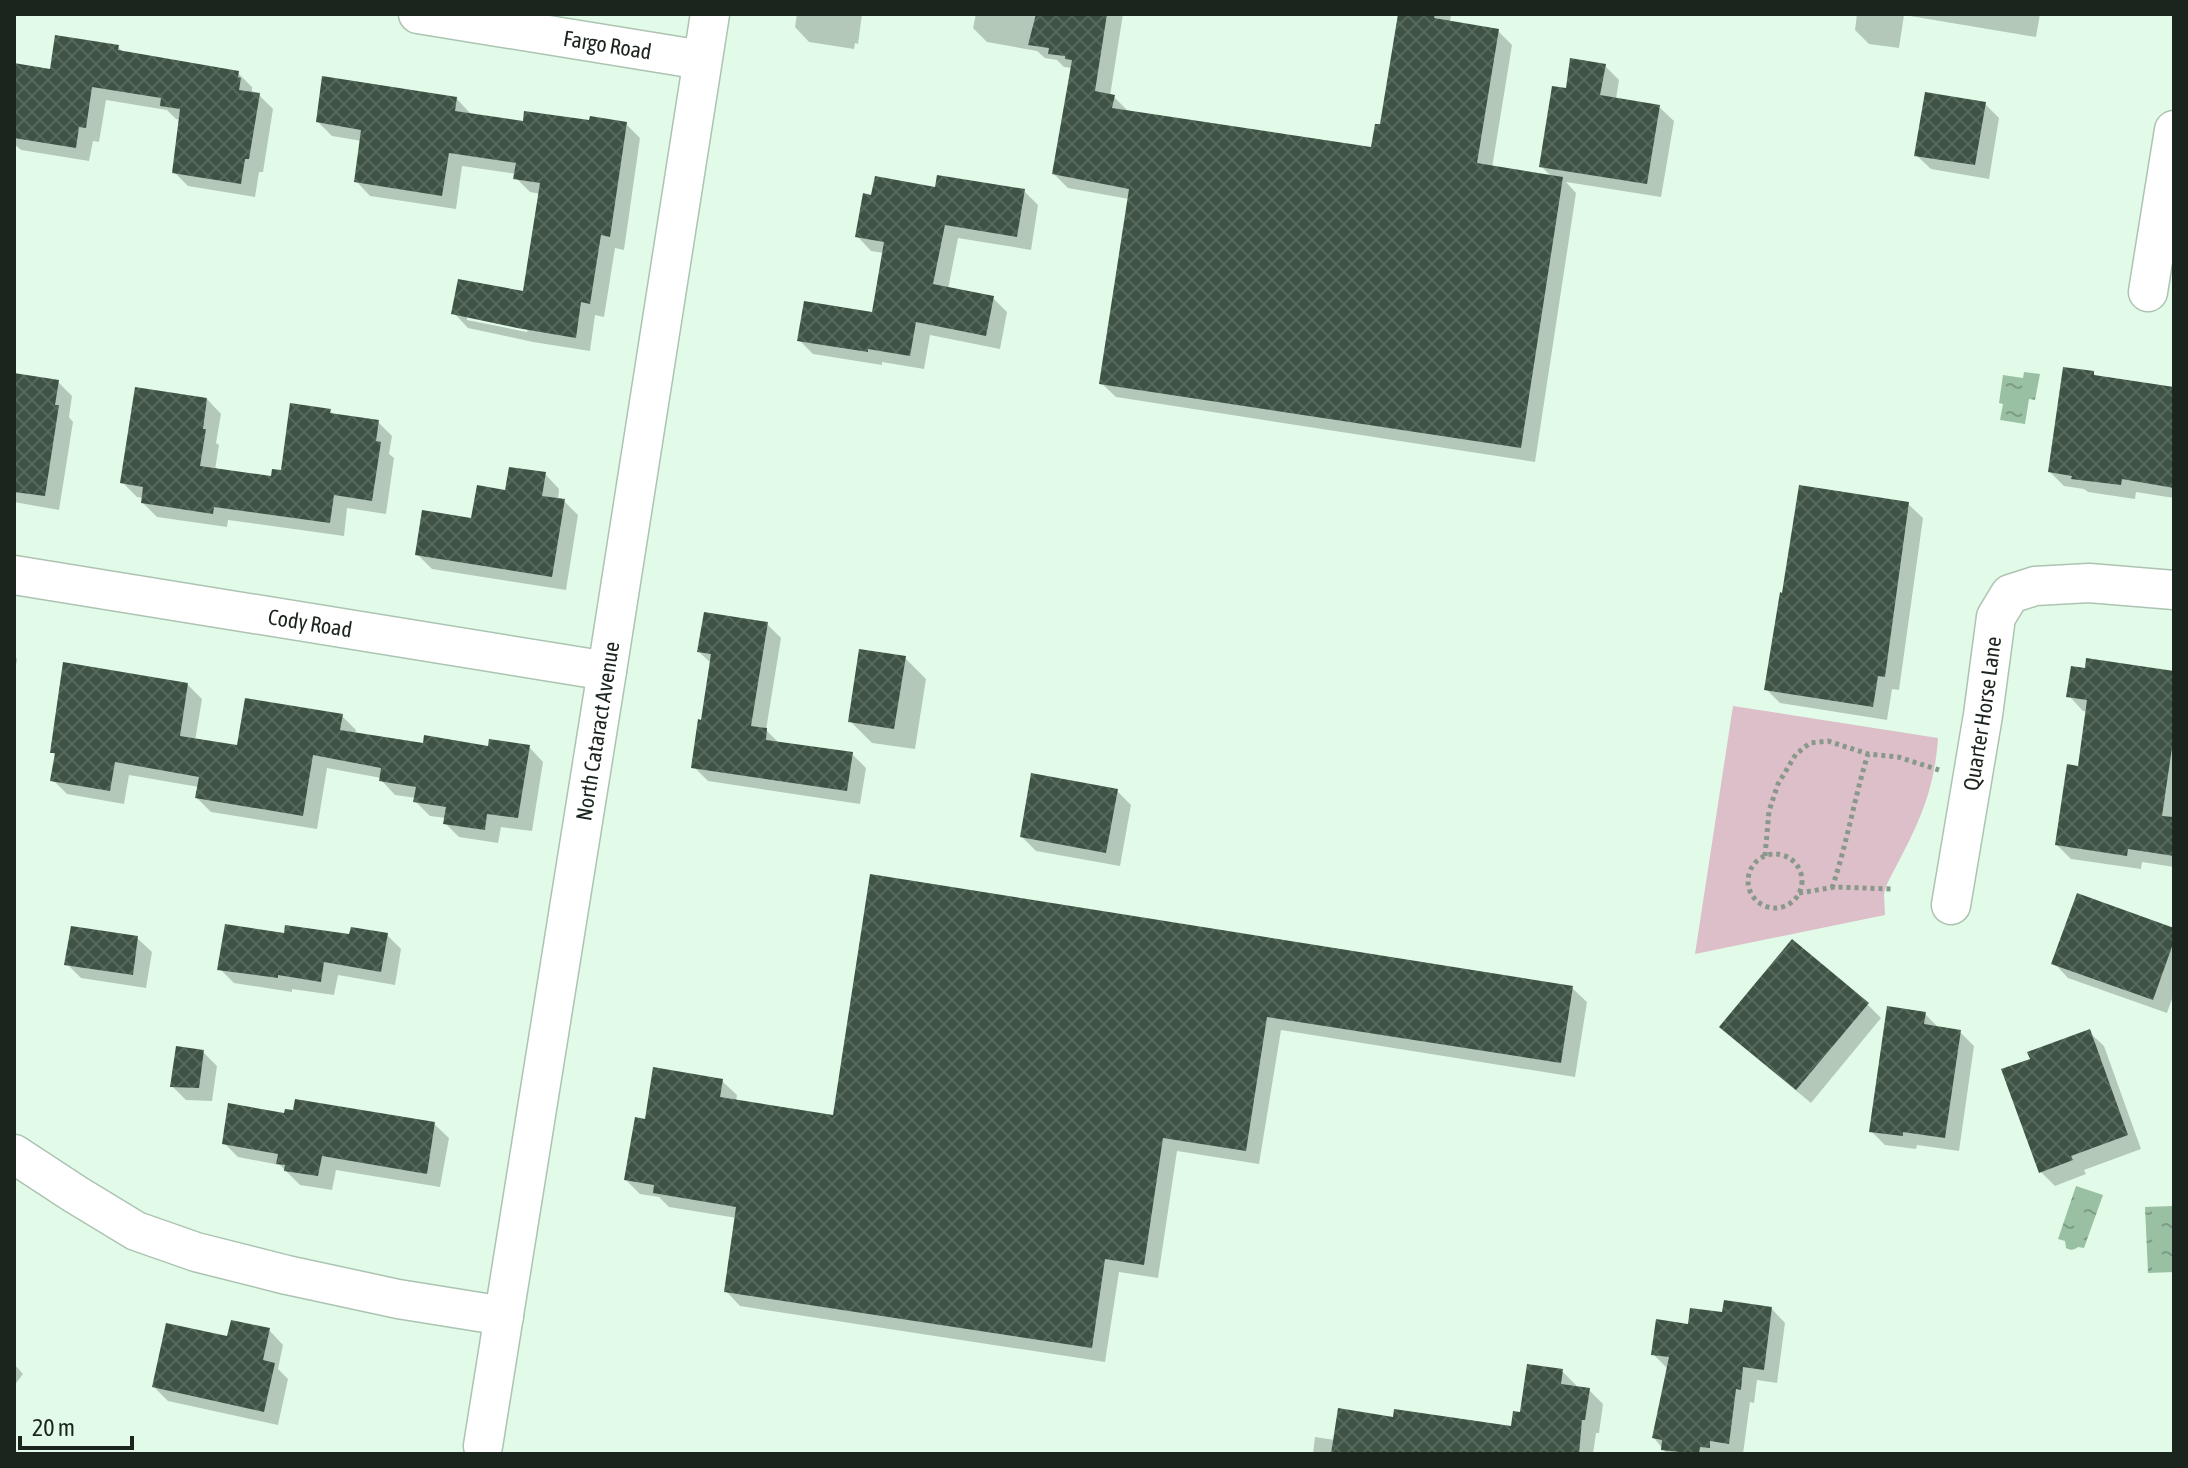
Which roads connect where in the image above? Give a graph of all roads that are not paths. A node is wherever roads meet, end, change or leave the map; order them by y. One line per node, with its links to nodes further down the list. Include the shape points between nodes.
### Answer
1 (418, 14): 3 (street, Fargo Road)
2 (710, 14): 3 (street, North Cataract Avenue)
3 (702, 60): 8 (street, North Cataract Avenue)
4 (2174, 130): 5 (street)
5 (2148, 292)
6 (14, 575): 8 (street, Cody Road)
7 (2174, 590): 9 (street, Quarter Horse Lane, via 2089,583 2035,586 2010,594 1996,617)
8 (607, 671): 11 (street, North Cataract Avenue)
9 (1951, 905)
10 (14, 1154): 11 (street, via 136,1231 196,1252 398,1299)
11 (504, 1316): 12 (street, North Cataract Avenue)
12 (483, 1446)

